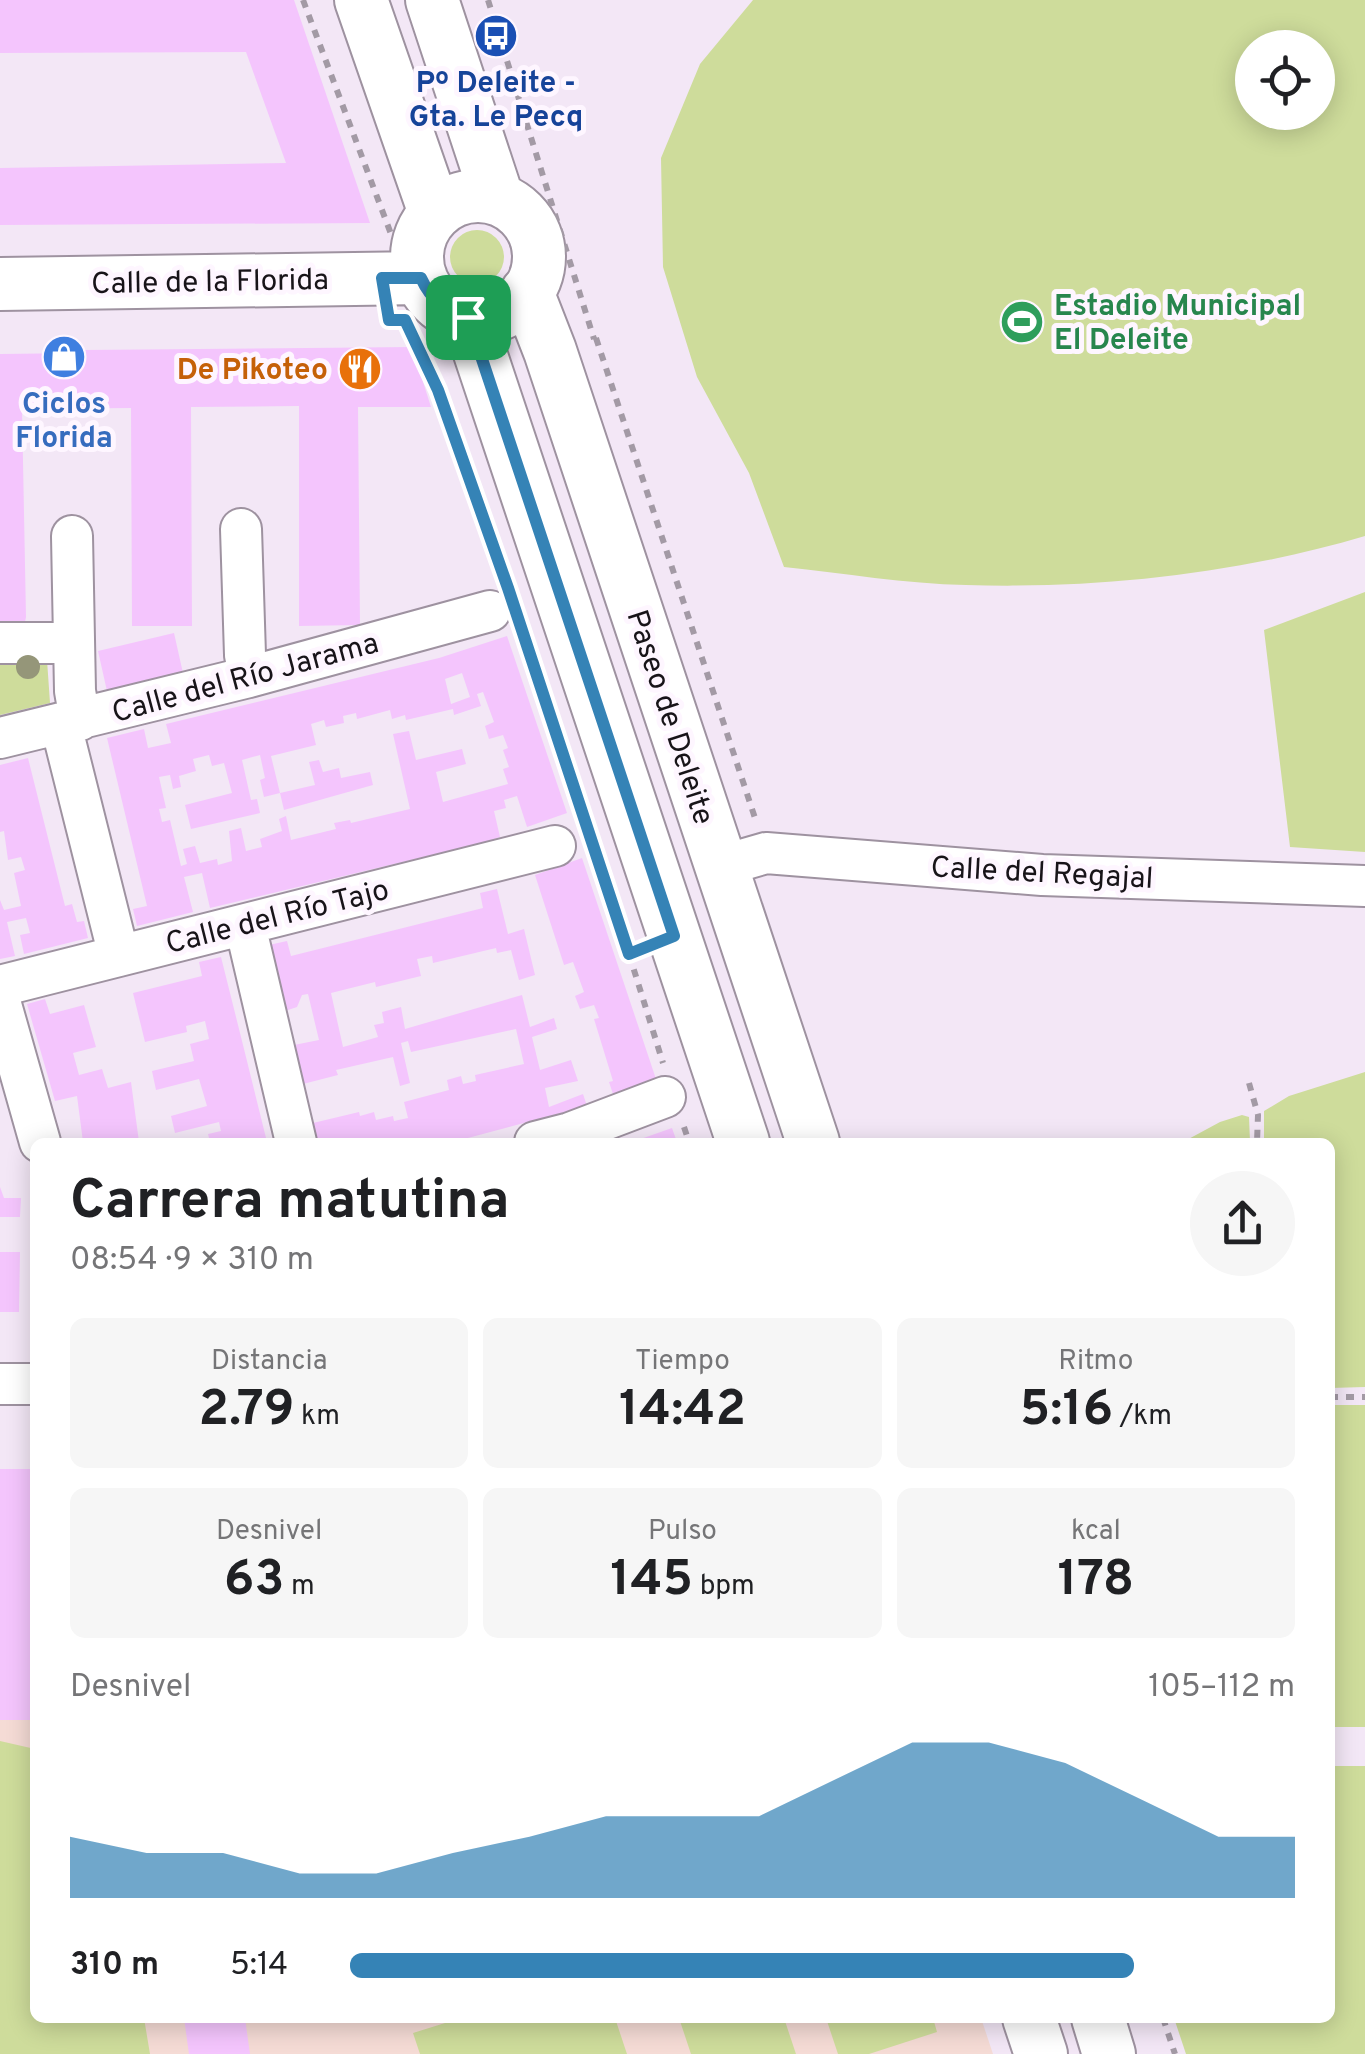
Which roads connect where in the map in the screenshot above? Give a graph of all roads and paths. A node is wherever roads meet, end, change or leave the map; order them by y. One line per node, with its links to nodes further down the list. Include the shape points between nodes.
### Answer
1 (303, 0): 7 (path, via 391,234 370,240)
2 (361, 0): 6 (main road)
3 (432, 0): 5 (main road)
4 (488, 0): 11 (path, via 596,338)
5 (497, 197): 6 (main road, via 469,196); 9 (main road, via 534,234 536,274)
6 (435, 214): 7 (main road, via 418,244 417,261)
7 (401, 278): 8 (main road, Calle de la Florida); 10 (main road); 13 (path, via 389,320 405,320)
8 (0, 284)
9 (527, 292): 10 (main road, via 501,313); 11 (main road, Paseo de Deleite)
10 (468, 317): 12 (main road)
11 (550, 351): 23 (main road, Paseo de Deleite)
12 (488, 370): 13 (path); 26 (main road)
13 (438, 390): 16 (path)
14 (241, 529): 19 (street)
15 (72, 536): 18 (street)
16 (506, 608): 19 (street, Calle del Río Jarama); 22 (path)
17 (0, 642): 18 (street)
18 (74, 643): 20 (street)
19 (249, 677): 20 (street, Calle del Río Jarama)
20 (71, 722): 21 (street, Calle del Río Jarama); 27 (street)
21 (0, 738)
22 (578, 839): 25 (street, Calle del Río Tajo); 26 (path)
23 (721, 866): 24 (street, Calle del Regajal, via 766,852 1042,875); 37 (main road, Paseo de Deleite)
24 (1365, 886)
25 (245, 925): 27 (street, Calle del Río Tajo); 33 (street)
26 (651, 945): 31 (path); 36 (main road)
27 (118, 956): 28 (street, Calle del Río Tajo)
28 (0, 986)
29 (0, 1001): 32 (street)
30 (1249, 1083): 38 (path)
31 (671, 1096): 34 (street); 35 (path)
32 (39, 1138)
33 (295, 1138)
34 (546, 1138)
35 (687, 1138)
36 (741, 1138)
37 (812, 1138)
38 (1257, 1138)
39 (0, 1384): 40 (street)
40 (30, 1384)
41 (1335, 1397): 42 (path)
42 (1365, 1397)
43 (1031, 2023): 46 (main road)
44 (1100, 2023): 47 (main road)
45 (1165, 2023): 48 (path)
46 (1040, 2054)
47 (1110, 2054)
48 (1174, 2054)

